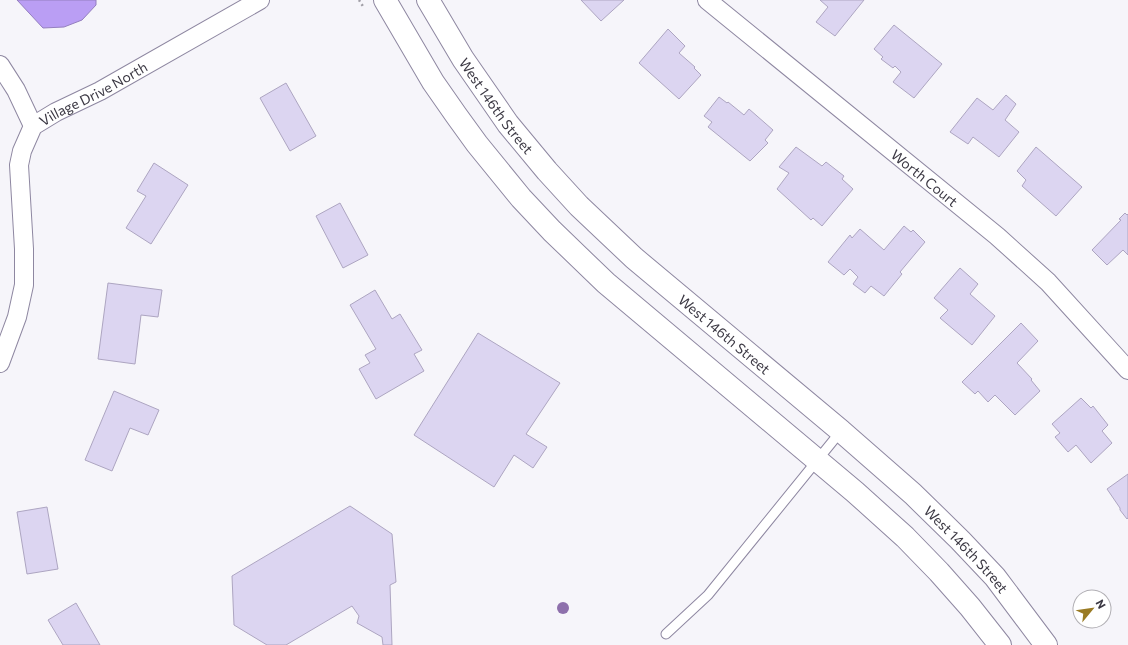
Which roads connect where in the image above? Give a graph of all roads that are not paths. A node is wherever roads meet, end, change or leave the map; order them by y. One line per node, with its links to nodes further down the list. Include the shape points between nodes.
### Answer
1 (260, 0): 6 (street, Village Drive North)
2 (385, 0): 10 (main road, via 433,82 477,144 521,198 606,283)
3 (428, 0): 9 (main road, West 146th Street, via 463,59 504,119 547,172 579,206 634,258)
4 (707, 0): 8 (street, Worth Court, via 997,236 1048,282)
5 (0, 65): 6 (street, via 16,90)
6 (33, 126): 7 (street, Village Drive North, via 19,165 24,285 17,317)
7 (0, 363)
8 (1128, 370)
9 (841, 431): 10 (lane); 13 (main road, West 146th Street, via 913,494 960,540 995,577)
10 (817, 460): 11 (lane, via 708,595); 12 (main road, via 905,537 964,601)
11 (666, 634)
12 (1000, 645)
13 (1046, 645)

